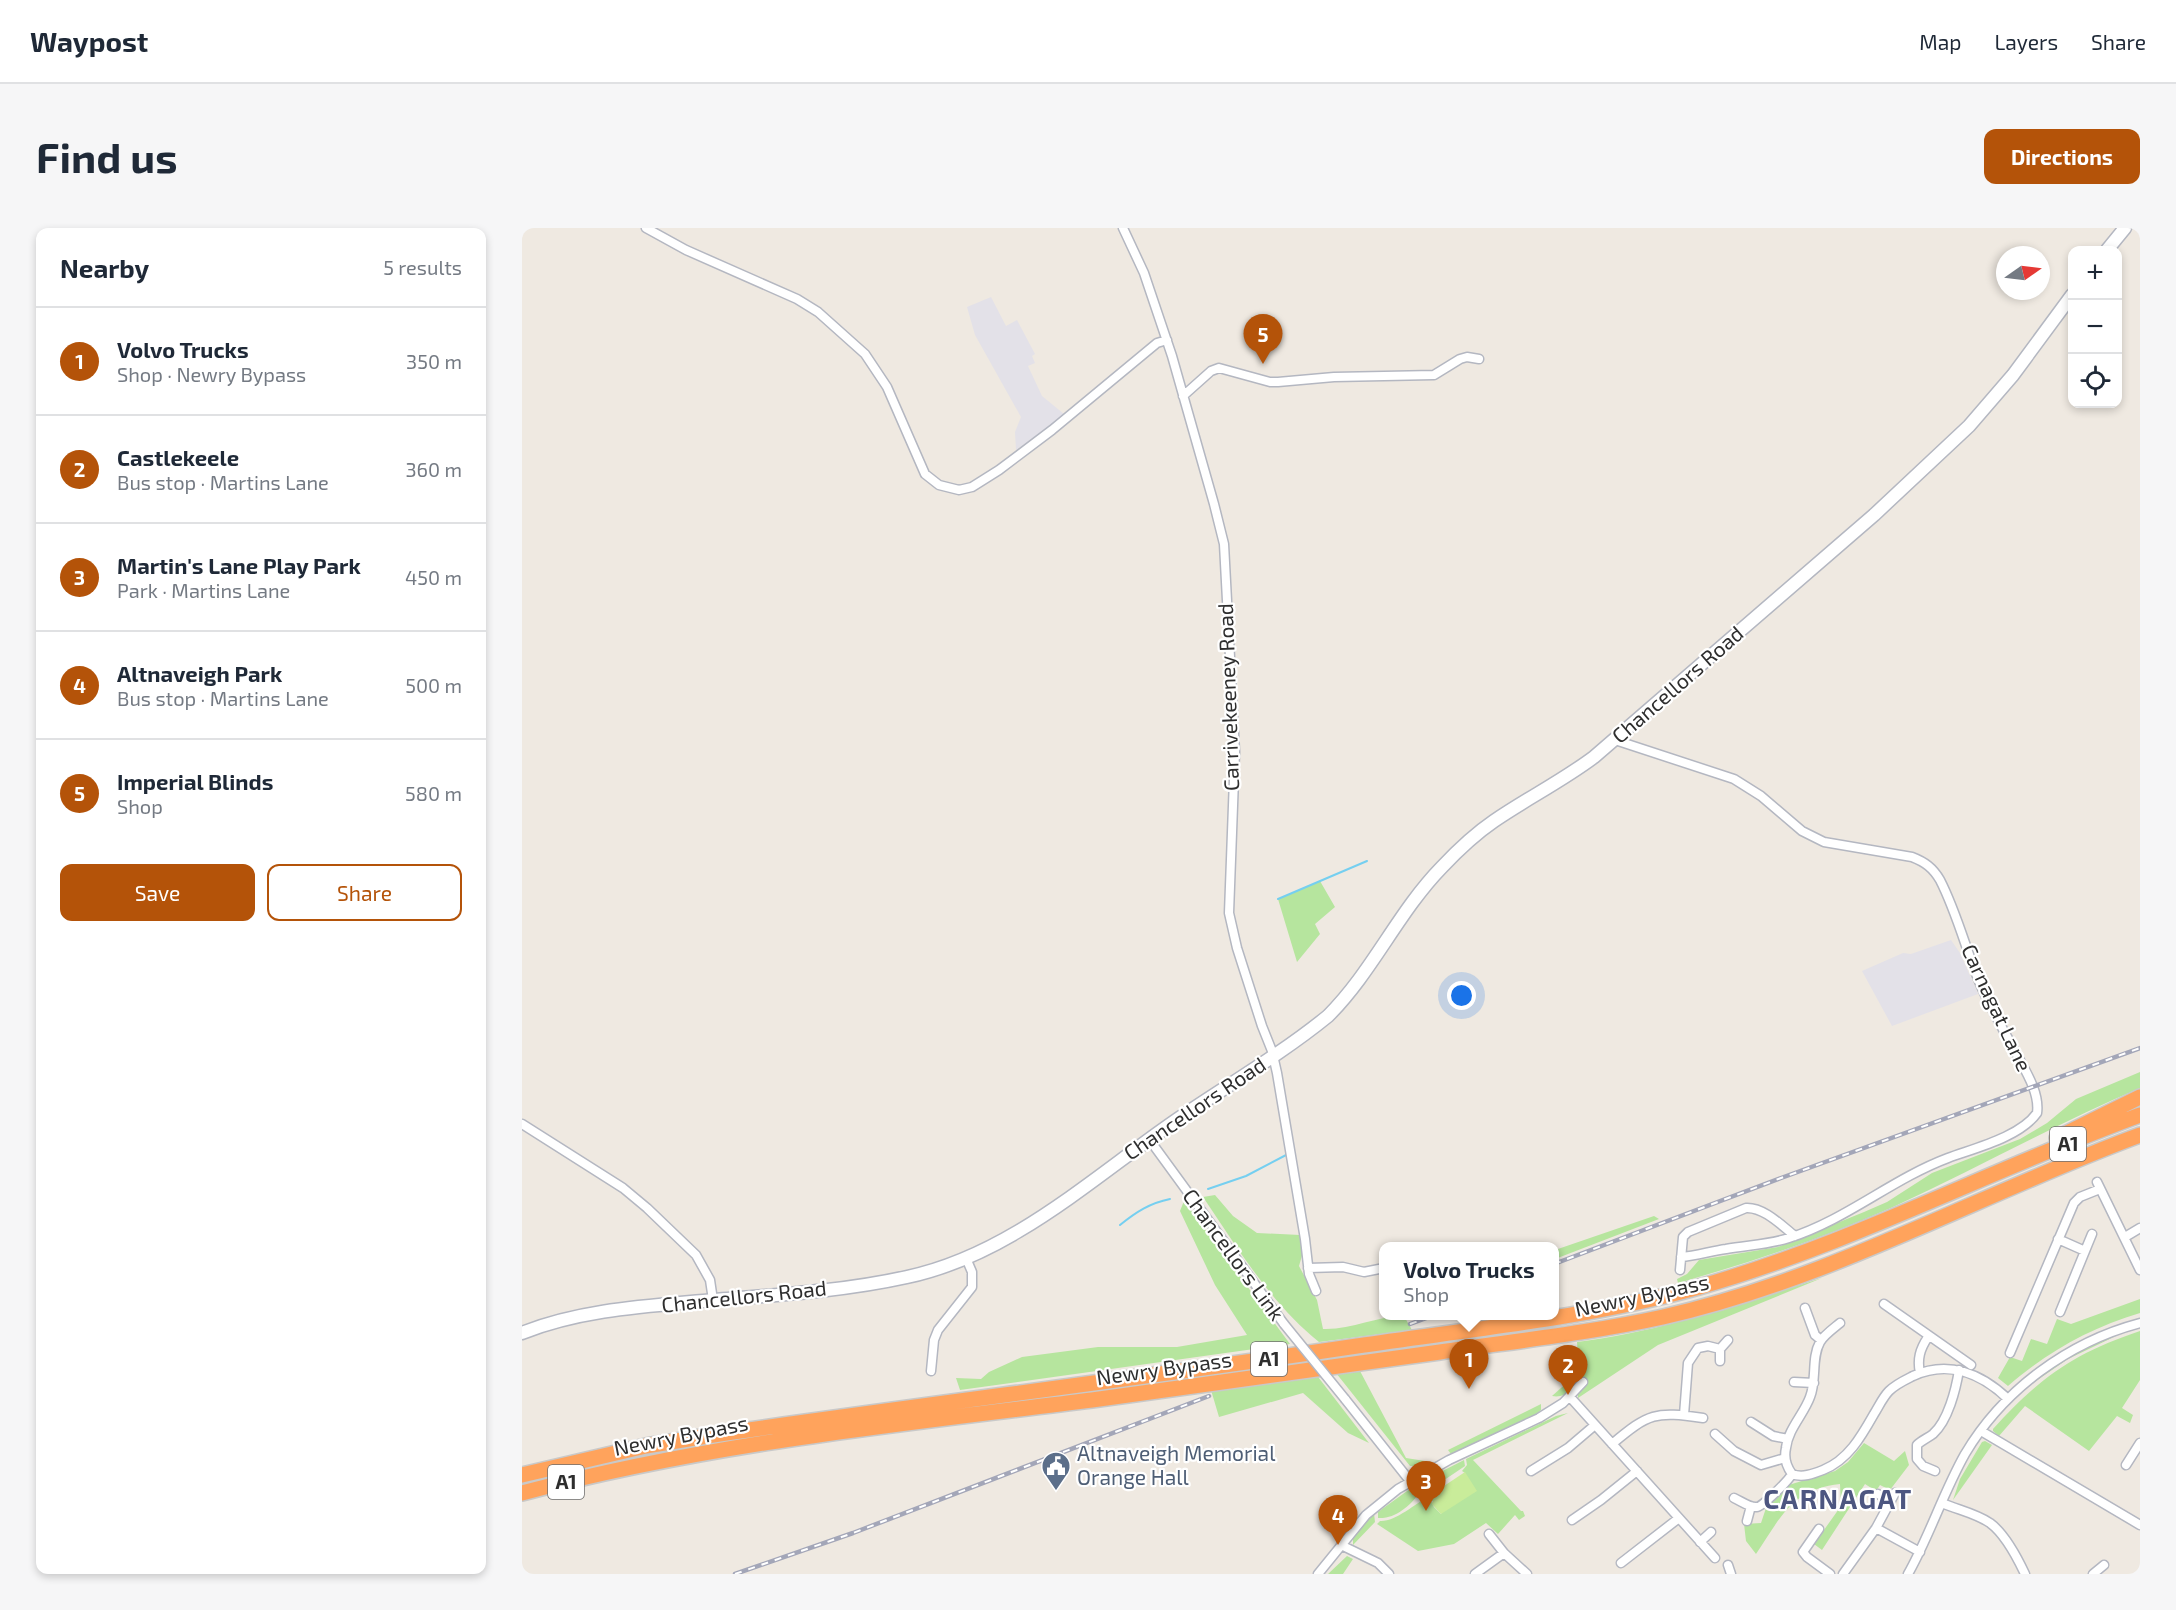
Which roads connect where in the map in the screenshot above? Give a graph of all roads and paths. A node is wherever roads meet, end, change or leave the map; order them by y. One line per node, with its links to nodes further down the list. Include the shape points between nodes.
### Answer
1 (646, 228): 6 (street, via 818,312 865,354 887,387 925,474 939,485 959,490 972,488 999,470 1157,343)
2 (1123, 228): 6 (street, Carrivekeeney Road, via 1144,273)
3 (2125, 228): 4 (street)
4 (2110, 246)
5 (2069, 300): 9 (street, Chancellors Road, via 1969,426 1874,515)
6 (1167, 340): 8 (street, Carrivekeeney Road)
7 (1479, 359): 8 (street, via 1460,359 1434,375 1278,382 1219,368)
8 (1183, 396): 10 (street, Carrivekeeney Road, via 1224,544 1235,752 1229,913)
9 (1615, 740): 10 (street, Chancellors Road, via 1574,772 1495,820 1464,846 1425,885 1339,1006); 21 (street, Carnagat Lane, via 1734,779 1802,831 1824,842 1912,857 1931,867 1949,901 1979,981 2037,1100 2037,1113 2018,1129 1985,1146 1946,1158)
10 (1272, 1056): 15 (street, Chancellors Road); 27 (street, Chancellors Road)
11 (2140, 1097): 17 (highway, via 2047,1143)
12 (2140, 1115): 17 (highway, Newry Bypass / A1)
13 (522, 1124): 32 (street, via 623,1188 647,1208 696,1255 710,1280)
14 (2140, 1135): 18 (highway, Newry Bypass / A1)
15 (1149, 1139): 26 (street, Chancellors Road, via 1018,1231); 72 (street, Chancellors Link, bridge, via 1284,1324)
16 (2140, 1144): 18 (highway)
17 (1997, 1173): 36 (highway, Newry Bypass / A1, via 1767,1266 1646,1300)
18 (2045, 1173): 73 (highway, Newry Bypass / A1, via 1818,1270 1655,1318 1361,1364 760,1442)
19 (2140, 1228): 22 (street)
20 (2092, 1234): 24 (street)
21 (1795, 1236): 25 (street, Carnagat Lane); 25 (street, via 1750,1207 1688,1232 1683,1237)
22 (2125, 1237): 23 (street, via 2098,1186 2074,1203); 30 (street)
23 (2058, 1239): 24 (street); 45 (street)
24 (2085, 1251): 35 (street)
25 (1681, 1257): 29 (street)
26 (966, 1258): 32 (street, Chancellors Road, via 881,1282); 49 (street, via 972,1272 972,1287 938,1330)
27 (1308, 1268): 28 (street, via 1364,1272); 31 (street, Chancellors Road)
28 (1379, 1269)
29 (1680, 1270)
30 (2140, 1270)
31 (1316, 1291)
32 (713, 1300): 39 (street, Chancellors Road, via 592,1314)
33 (1884, 1304): 41 (street)
34 (1805, 1308): 43 (street, via 1815,1335)
35 (2061, 1312)
36 (1559, 1317)
37 (1541, 1320): 71 (highway, Newry Bypass / A1, via 713,1435)
38 (2140, 1323): 55 (street, via 2078,1347 2048,1365)
39 (522, 1333)
40 (1843, 1335): 43 (street, via 1838,1325)
41 (1928, 1337): 47 (street); 50 (street, via 1920,1349)
42 (1728, 1340): 44 (street)
43 (1821, 1340): 53 (street)
44 (1719, 1349): 46 (street); 56 (street, via 1698,1348 1688,1363)
45 (2010, 1353)
46 (1720, 1361)
47 (1971, 1365)
48 (1959, 1370): 50 (street, via 1942,1368); 55 (street, via 1985,1380); 68 (street, via 1956,1388 1935,1433 1917,1445 1917,1459)
49 (931, 1371)
50 (1920, 1373): 70 (street, via 1888,1391 1844,1458 1815,1473)
51 (1583, 1382): 54 (street)
52 (1794, 1382): 53 (street)
53 (1814, 1383): 62 (street)
54 (1570, 1397): 59 (street); 72 (street, via 1520,1428)
55 (2008, 1399): 60 (street)
56 (1684, 1415): 57 (street); 64 (street, via 1656,1414)
57 (1703, 1418)
58 (1751, 1422): 62 (street, via 1773,1436)
59 (1595, 1425): 64 (street); 67 (street)
60 (1981, 1431): 76 (street); 81 (street)
61 (1715, 1434): 65 (street, via 1734,1451 1761,1465)
62 (1788, 1439): 65 (street)
63 (2140, 1443): 66 (street)
64 (1612, 1444): 69 (street)
65 (1785, 1458): 70 (street)
66 (2126, 1465)
67 (1531, 1471)
68 (1935, 1471)
69 (1637, 1472): 78 (street); 79 (street)
70 (1792, 1474): 77 (street, via 1762,1506)
71 (522, 1475)
72 (1410, 1481): 87 (street, via 1366,1515)
73 (522, 1493)
74 (1878, 1494): 82 (street, via 1893,1497)
75 (1734, 1498): 77 (street)
76 (1942, 1503): 88 (street); 100 (street, via 1993,1525)
77 (1751, 1506): 80 (street)
78 (1678, 1518): 86 (street); 91 (street)
79 (1572, 1520)
80 (1747, 1521)
81 (2140, 1525)
82 (1876, 1528): 88 (street); 98 (street)
83 (1819, 1529): 97 (street, via 1803,1552)
84 (1711, 1532): 86 (street)
85 (1489, 1534): 89 (street)
86 (1700, 1542): 90 (street)
87 (1341, 1545): 93 (street); 94 (street, via 1378,1563)
88 (1920, 1552): 99 (street)
89 (1504, 1553): 95 (street); 96 (street)
90 (1715, 1558)
91 (1621, 1563)
92 (2104, 1565): 101 (street)
93 (1318, 1574)
94 (1389, 1574)
95 (1475, 1574)
96 (1527, 1574)
97 (1830, 1574)
98 (1843, 1574)
99 (1908, 1574)
100 (2025, 1574)
101 (2093, 1574)

